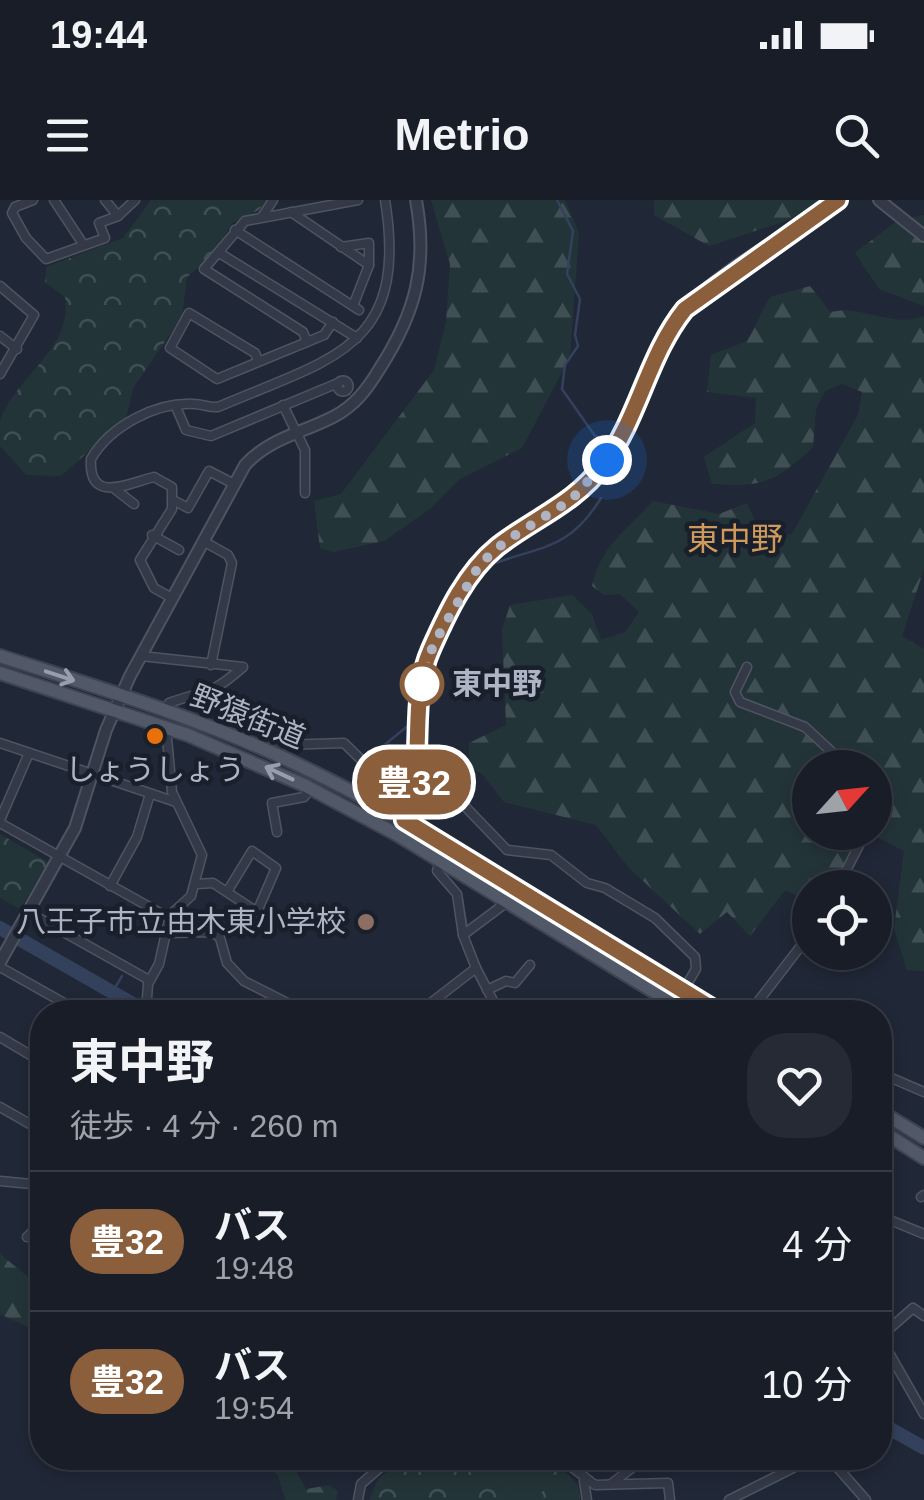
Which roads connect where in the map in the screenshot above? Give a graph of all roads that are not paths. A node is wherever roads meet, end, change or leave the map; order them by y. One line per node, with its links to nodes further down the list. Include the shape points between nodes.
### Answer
1 (33, 200): 16 (street, via 12,213 42,257)
2 (54, 200): 16 (street)
3 (105, 200): 12 (street)
4 (135, 200): 12 (street)
5 (274, 200): 13 (street)
6 (358, 200): 11 (street)
7 (385, 200): 23 (street, via 390,274)
8 (416, 200): 31 (street, via 420,282 404,329 361,396 334,417)
9 (838, 200): 41 (street, via 685,309 607,460 571,500 487,556)
10 (880, 200): 15 (street)
11 (291, 212): 13 (street); 17 (street)
12 (118, 216): 16 (street, via 99,222 105,238)
13 (261, 218): 14 (street)
14 (235, 230): 18 (street); 19 (street, via 356,308)
15 (924, 236)
16 (83, 244)
17 (341, 247): 19 (street); 19 (street, via 369,242)
18 (221, 254): 21 (street); 24 (street, via 206,272 302,332)
19 (369, 265)
20 (0, 286): 25 (street, via 34,316)
21 (333, 322): 23 (street); 24 (street, via 324,335)
22 (0, 336): 25 (street)
23 (357, 338): 30 (street, via 341,354 218,407)
24 (306, 342): 26 (street)
25 (17, 349): 27 (street)
26 (258, 361): 26 (street, via 217,379 170,348 189,313)
27 (0, 374)
28 (338, 382): 29 (street)
29 (283, 406): 30 (street, via 201,436 186,430); 31 (street)
30 (176, 407): 33 (street, via 140,416 96,451 93,477)
31 (296, 432): 32 (street, via 263,448); 34 (street, via 304,450)
32 (234, 484): 35 (street, via 210,471 188,508); 38 (street)
33 (116, 490): 35 (street, via 154,477 168,482); 36 (street)
34 (305, 493)
35 (175, 501): 37 (street)
36 (134, 504)
37 (152, 535): 39 (street); 40 (street, via 140,560 144,575)
38 (202, 542): 40 (street); 45 (street, via 232,563)
39 (179, 550)
40 (172, 598): 44 (street)
41 (442, 626): 42 (street); 57 (street, via 422,674)
42 (454, 634)
43 (0, 656): 48 (main road, 野猿街道, one-way to 48)
44 (140, 656): 45 (street); 48 (street)
45 (210, 665): 50 (street, via 243,668 213,694 190,695)
46 (747, 666): 55 (street, via 735,692 740,702 805,727)
47 (0, 673): 51 (main road, 野猿街道)
48 (120, 696): 50 (main road, 野猿街道); 51 (street)
49 (200, 698): 54 (street, via 226,706)
50 (165, 710): 54 (main road, 野猿街道)
51 (114, 711): 52 (main road, 野猿街道); 58 (street)
52 (166, 728): 59 (main road, 野猿街道, one-way to 52); 61 (street)
53 (0, 743): 56 (street)
54 (267, 743): 62 (main road, 野猿街道); 62 (street, via 349,746)
55 (830, 750)
56 (29, 753): 58 (street); 63 (street)
57 (416, 765): 62 (street); 83 (street, via 428,768 506,850 551,855 654,918 695,957)
58 (94, 774): 60 (street); 66 (street)
59 (311, 788): 64 (street, via 304,797 272,802); 65 (main road, 野猿街道)
60 (150, 794): 61 (street); 69 (street)
61 (176, 802): 68 (street, via 202,848)
62 (406, 814): 65 (street); 80 (main road, 野猿街道)
63 (0, 822): 66 (street)
64 (277, 832)
65 (396, 834): 67 (main road, 野猿街道)
66 (60, 856): 69 (street); 72 (street)
67 (440, 861): 71 (main road, 野猿街道); 75 (street, via 437,871 457,894)
68 (196, 884): 70 (street); 73 (street)
69 (110, 886): 73 (street)
70 (227, 892): 70 (street, via 258,912 276,868 252,851)
71 (507, 902): 75 (street); 84 (main road, 野猿街道)
72 (27, 915): 77 (street); 81 (street)
73 (169, 918): 74 (street)
74 (167, 933): 81 (street); 87 (street, via 213,932 244,982)
75 (464, 935): 79 (street)
76 (792, 957): 93 (street)
77 (1, 962): 85 (street)
78 (530, 965): 82 (street, via 515,984)
79 (476, 968): 82 (street); 88 (street)
80 (658, 976): 83 (main road, 野猿街道); 84 (main road, via 664,986)
81 (148, 983): 86 (street)
82 (487, 990): 89 (street)
83 (683, 991): 91 (main road); 92 (main road, 野猿街道)
84 (656, 993): 90 (main road, 野猿街道)
85 (61, 1000)
86 (147, 1000)
87 (281, 1000)
88 (435, 1000)
89 (492, 1000)
90 (665, 1000)
91 (680, 1000)
92 (698, 1000)
93 (759, 1000)
94 (0, 1038): 95 (street)
95 (30, 1055)
96 (892, 1078): 97 (street)
97 (924, 1092)
98 (0, 1107): 100 (street)
99 (892, 1118): 102 (main road)
100 (30, 1124)
101 (892, 1138): 103 (main road)
102 (924, 1138)
103 (924, 1158)
104 (0, 1181): 105 (street)
105 (30, 1184)
106 (892, 1221): 108 (street)
107 (30, 1234): 109 (street)
108 (924, 1234)
109 (26, 1237)
110 (924, 1316): 111 (street, via 913,1308)
111 (892, 1326)
112 (892, 1357): 113 (street)
113 (924, 1414)
114 (376, 1470): 121 (street)
115 (573, 1470): 119 (street)
116 (629, 1470): 120 (street)
117 (790, 1470): 124 (street)
118 (839, 1470): 125 (street)
119 (584, 1480): 120 (street); 122 (street)
120 (611, 1484): 123 (street, via 668,1483)
121 (358, 1500)
122 (587, 1500)
123 (670, 1500)
124 (729, 1500)
125 (866, 1500)

